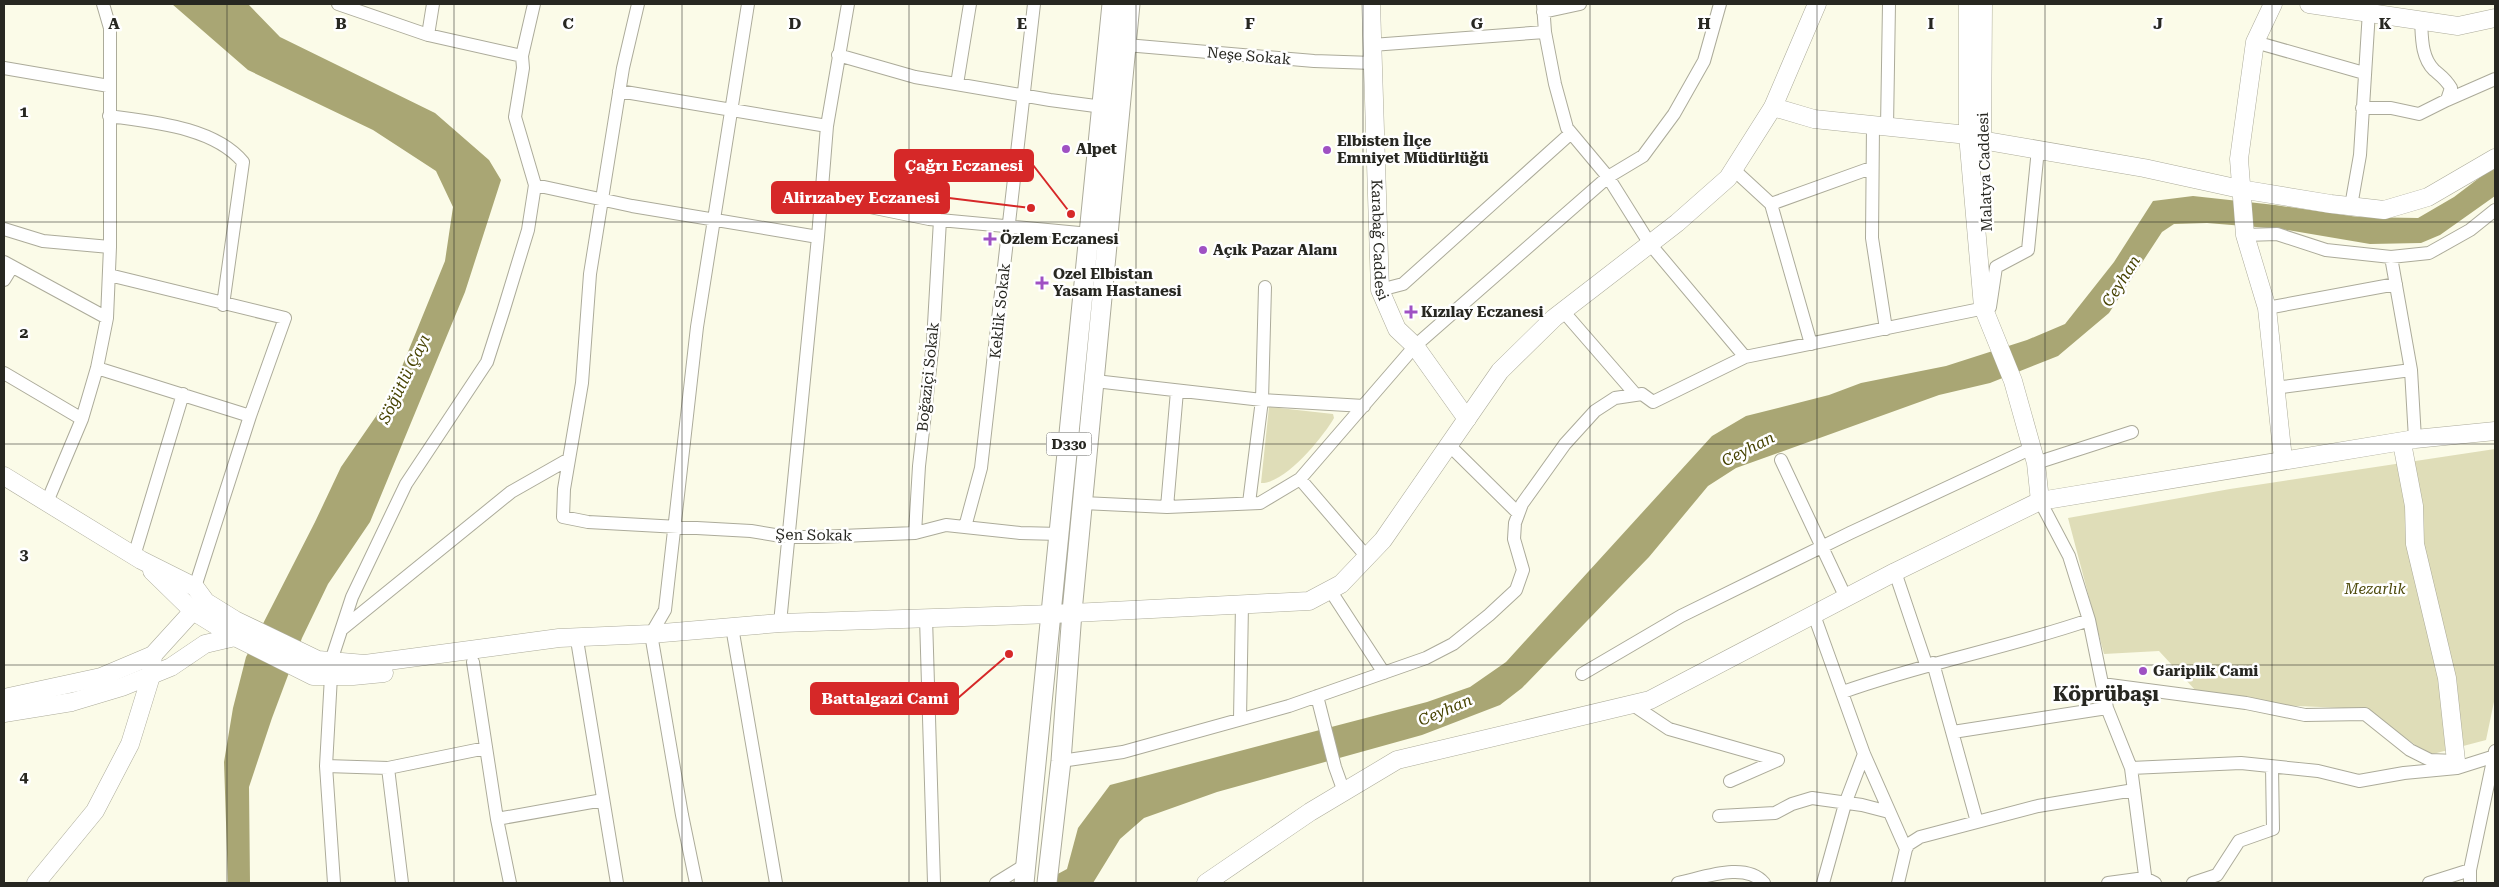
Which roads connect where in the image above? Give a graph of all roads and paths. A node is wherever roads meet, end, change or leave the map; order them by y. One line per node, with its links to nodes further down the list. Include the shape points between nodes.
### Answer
1 (103, 4): 36 (street, via 110,28)
2 (338, 4): 26 (street)
3 (434, 4): 26 (street)
4 (534, 4): 31 (street)
5 (638, 4): 37 (street)
6 (748, 4): 43 (street)
7 (848, 4): 30 (street)
8 (970, 4): 35 (street)
9 (1034, 4): 38 (street, Keklik Sokak)
10 (1112, 4): 40 (main road, D330)
11 (1130, 4): 28 (main road, D330)
12 (1371, 4): 29 (street, Karabağ Caddesi)
13 (1580, 4): 21 (street)
14 (1720, 4): 53 (street, via 1704,61 1674,114 1643,156)
15 (1817, 4): 41 (street)
16 (1889, 4): 46 (street)
17 (1968, 4): 48 (street)
18 (1983, 4): 48 (street, Malatya Caddesi)
19 (2273, 4): 27 (street)
20 (2309, 4): 22 (street)
21 (1543, 8): 25 (street)
22 (2368, 11): 24 (street); 33 (street)
23 (2495, 18): 24 (street, via 2458,26)
24 (2421, 20): 39 (street, via 2423,51 2433,69 2446,79 2450,88)
25 (1545, 32): 29 (street, Neşe Sokak); 47 (street, via 1555,84)
26 (428, 35): 31 (street)
27 (2255, 42): 33 (street); 55 (street, via 2239,159)
28 (1126, 45): 29 (street, Neşe Sokak, via 1314,61); 89 (main road, D330)
29 (1372, 54): 76 (street, Karabağ Caddesi)
30 (838, 55): 35 (street, via 915,77); 45 (street)
31 (522, 56): 54 (street, via 515,117)
32 (4, 68): 36 (street)
33 (2364, 73): 42 (street)
34 (2495, 79): 39 (street)
35 (957, 84): 38 (street)
36 (109, 86): 44 (street)
37 (619, 91): 43 (street); 57 (street)
38 (1023, 95): 40 (street); 63 (street, Keklik Sokak)
39 (2447, 100): 42 (street, via 2419,114 2391,108)
40 (1102, 106): 65 (main road, D330)
41 (1773, 107): 46 (street, via 1814,119); 52 (street)
42 (2362, 108): 59 (street, via 2360,155)
43 (731, 110): 45 (street); 62 (street)
44 (109, 116): 69 (street); 77 (street, via 160,123 206,136 232,149 243,162)
45 (827, 126): 56 (street)
46 (1880, 126): 48 (street); 51 (street)
47 (1571, 133): 53 (street); 76 (street, via 1403,284)
48 (1975, 138): 49 (street); 78 (street)
49 (2038, 149): 55 (street, via 2144,168); 78 (street, via 2028,250 1996,267)
50 (2495, 158): 59 (street, via 2428,197 2384,210)
51 (1871, 168): 58 (street); 82 (street, via 1872,238)
52 (1733, 169): 58 (street); 68 (street, via 1728,178)
53 (1608, 177): 68 (street); 84 (street)
54 (535, 186): 57 (street); 137 (street, via 528,230 487,362 406,484 352,598)
55 (2240, 193): 59 (street); 66 (street)
56 (821, 197): 61 (street); 67 (street)
57 (601, 199): 62 (street); 104 (street, via 590,274 582,383)
58 (1771, 204): 83 (street)
59 (2351, 206)
60 (2495, 210): 70 (street, via 2470,230 2428,253)
61 (940, 220): 63 (street); 117 (street, Boğaziçi Sokak, via 933,342)
62 (714, 221): 67 (street); 116 (street, via 697,327)
63 (1009, 228): 65 (street); 115 (street, Keklik Sokak, via 981,468)
64 (4, 229): 69 (street, via 43,241)
65 (1090, 234): 118 (main road, D330)
66 (2245, 235): 70 (street, via 2277,234 2326,250); 79 (street)
67 (818, 237): 119 (street)
68 (1650, 244): 80 (street); 85 (street)
69 (110, 247): 72 (street)
70 (2391, 257): 74 (street)
71 (8, 265): 73 (street); 81 (street)
72 (109, 275): 77 (street); 81 (street)
73 (4, 280)
74 (2396, 284): 79 (street); 87 (street)
75 (1265, 287): 94 (street)
76 (1380, 290): 84 (street, Karabağ Caddesi, via 1397,329)
77 (223, 305): 96 (street, via 285,318)
78 (1986, 307): 82 (street); 103 (street, via 1994,340 2013,381)
79 (2267, 308): 90 (street)
80 (1563, 311): 93 (street); 98 (street, via 1500,371)
81 (107, 318): 86 (street)
82 (1886, 329): 83 (street)
83 (1812, 344): 85 (street)
84 (1415, 346): 95 (street); 98 (street, Karabağ Caddesi)
85 (1745, 358): 93 (street, via 1653,402 1642,394)
86 (97, 368): 92 (street); 97 (street)
87 (2411, 370): 90 (street); 101 (street)
88 (4, 373): 97 (street)
89 (1094, 381): 91 (street); 111 (main road, D330)
90 (2275, 388): 105 (street)
91 (1177, 391): 94 (street); 113 (street)
92 (183, 394): 96 (street); 122 (street)
93 (1636, 395): 114 (street, via 1615,398 1595,411 1565,444)
94 (1262, 400): 95 (street); 112 (street)
95 (1364, 406): 108 (street)
96 (250, 416): 124 (street)
97 (82, 419): 110 (street)
98 (1467, 419): 102 (street)
99 (2495, 431): 101 (street)
100 (2132, 432): 103 (street)
101 (2408, 441): 105 (street); 160 (street, via 2415,544 2448,678)
102 (1449, 445): 114 (street); 121 (street, via 1383,540)
103 (2034, 455): 109 (street); 120 (street)
104 (569, 459): 116 (street, Şen Sokak, via 563,517); 137 (street, via 511,492)
105 (2283, 459): 109 (street)
106 (1781, 460): 120 (street)
107 (4, 476): 110 (street)
108 (1300, 479): 112 (street, via 1260,503); 121 (street)
109 (2040, 500): 123 (street); 133 (street, via 2069,556)
110 (47, 502): 122 (street)
111 (1083, 503): 113 (street); 129 (main road, D330)
112 (1249, 503): 113 (street)
113 (1167, 507)
114 (1518, 513): 144 (street, via 1514,539 1524,570 1516,590 1453,644)
115 (966, 527): 117 (street, Şen Sokak, via 946,525); 118 (street, Şen Sokak)
116 (673, 528): 119 (street, Şen Sokak); 138 (street, via 664,610)
117 (915, 533): 119 (street, Şen Sokak)
118 (1060, 534): 130 (main road, D330)
119 (787, 536): 134 (street)
120 (1822, 546): 126 (street); 145 (street, via 1681,616)
121 (1367, 557): 125 (street, via 1341,584)
122 (138, 558): 124 (street); 128 (street)
123 (1895, 572): 126 (street); 142 (street)
124 (195, 587): 128 (street)
125 (1330, 590): 127 (street, via 1310,601); 144 (street)
126 (1846, 598): 131 (street)
127 (1242, 604): 129 (street); 154 (street)
128 (200, 607): 136 (street); 140 (street)
129 (1072, 612): 130 (street); 159 (main road, D330)
130 (1053, 614): 132 (street); 175 (main road, D330)
131 (1814, 615): 148 (street); 151 (street, via 1650,700)
132 (926, 618): 134 (street); 186 (street)
133 (2089, 620): 142 (street, via 2047,635); 147 (street)
134 (780, 623): 135 (street)
135 (732, 627): 138 (street); 185 (street)
136 (235, 629): 143 (street); 146 (street)
137 (342, 629): 143 (street)
138 (651, 634): 139 (street); 143 (street, via 559,638); 184 (street)
139 (578, 646): 141 (street); 168 (street)
140 (153, 655): 146 (street); 150 (street, via 101,678)
141 (473, 662): 143 (street, via 353,676); 156 (street)
142 (1930, 664): 148 (street); 155 (street)
143 (323, 668): 161 (street)
144 (1384, 673): 149 (street)
145 (1582, 674)
146 (150, 676): 153 (street, via 72,702); 179 (street, via 130,744 95,811)
147 (2102, 684): 152 (street); 160 (street, via 2246,703 2305,715 2366,714 2410,750 2430,760)
148 (1843, 692): 157 (street)
149 (1317, 696): 154 (street); 167 (street)
150 (4, 698)
151 (1633, 705): 165 (street, via 1669,729 1778,760); 167 (street, via 1397,760)
152 (2107, 708): 155 (street); 164 (street)
153 (4, 713)
154 (1240, 719): 159 (street, via 1123,752)
155 (1953, 732): 173 (street)
156 (486, 748): 163 (street); 172 (street)
157 (1864, 754): 169 (street); 170 (street)
158 (2495, 754): 160 (street); 176 (street)
159 (1061, 761): 177 (main road, D330)
160 (2457, 764): 162 (street, via 2359,782 2318,771)
161 (326, 766): 163 (street); 180 (street)
162 (2272, 767): 164 (street, via 2241,763); 195 (street, via 2273,828 2239,841 2217,875)
163 (388, 768): 181 (street)
164 (2131, 768): 166 (street)
165 (1730, 781)
166 (2134, 790): 173 (street, via 2038,806); 178 (street)
167 (1344, 792): 189 (street)
168 (603, 800): 172 (street); 183 (street)
169 (1845, 804): 170 (street); 171 (street, via 1812,798 1775,813); 192 (street)
170 (1889, 812): 174 (street)
171 (1719, 816)
172 (497, 819): 182 (street)
173 (1977, 822): 174 (street, via 1920,837)
174 (1906, 849): 193 (street)
175 (1026, 864): 187 (street); 188 (main road, D330)
176 (2470, 870): 196 (street); 197 (street)
177 (1047, 881)
178 (2149, 881): 194 (street)
179 (36, 883)
180 (334, 883)
181 (402, 883)
182 (510, 883)
183 (617, 883)
184 (696, 883)
185 (776, 883)
186 (934, 883)
187 (996, 883)
188 (1024, 883)
189 (1206, 883)
190 (1678, 883): 191 (street, via 1734,872 1758,877)
191 (1764, 883)
192 (1823, 883)
193 (1898, 883)
194 (2108, 883)
195 (2193, 883)
196 (2429, 883)
197 (2470, 883)

